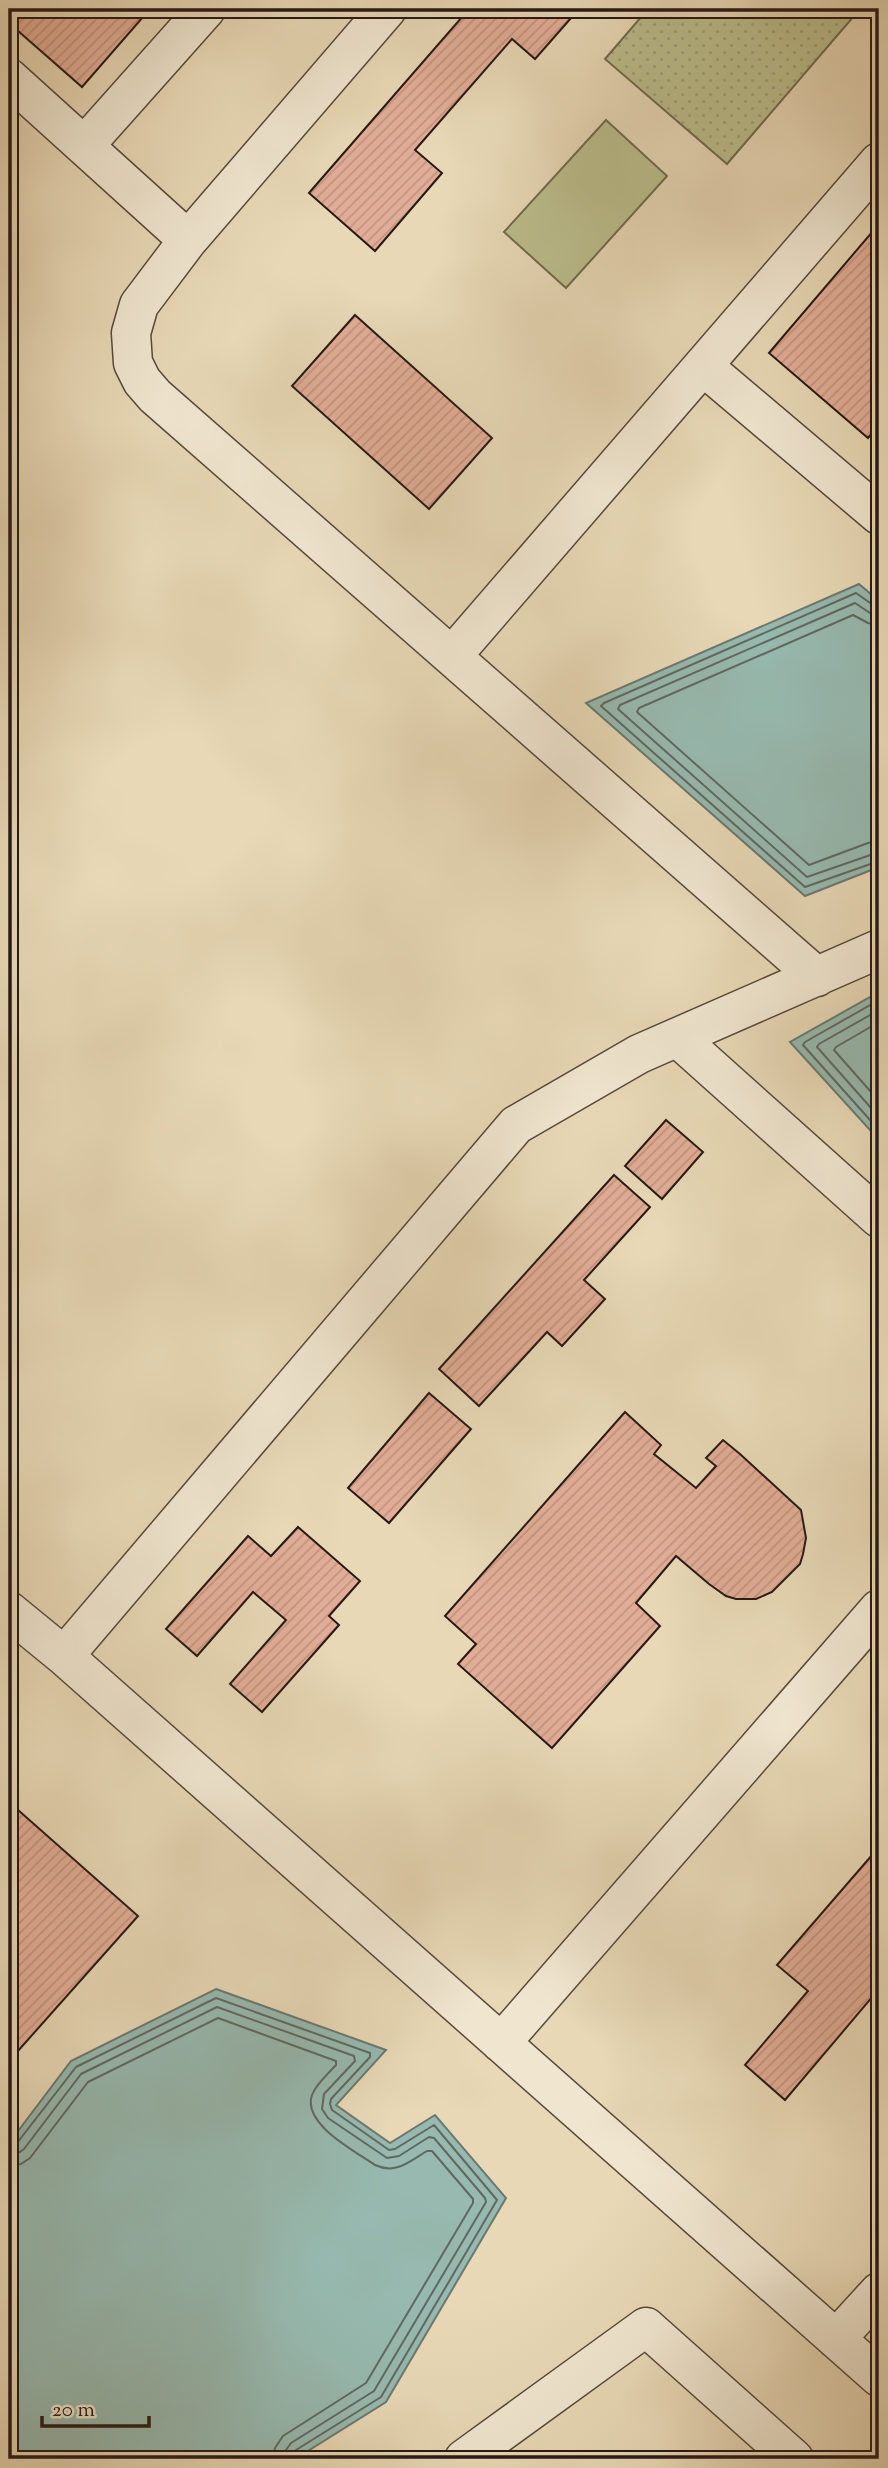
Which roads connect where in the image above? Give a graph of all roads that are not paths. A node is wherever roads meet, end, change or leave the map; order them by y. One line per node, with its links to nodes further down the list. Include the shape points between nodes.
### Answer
1 (206, 9): 4 (lane)
2 (387, 9): 6 (lane)
3 (9, 78): 4 (lane)
4 (84, 146): 6 (lane)
5 (879, 162): 7 (lane)
6 (188, 240): 9 (lane, via 139,305 133,321 133,363 142,381)
7 (704, 366): 8 (lane); 9 (lane)
8 (879, 515)
9 (452, 656): 11 (lane)
10 (879, 950): 11 (lane)
11 (817, 976): 12 (lane)
12 (678, 1038): 13 (lane); 16 (lane, via 639,1054 516,1125)
13 (879, 1218)
14 (879, 1609): 17 (lane)
15 (9, 1611): 16 (lane)
16 (64, 1656): 17 (lane)
17 (501, 2043): 19 (lane)
18 (879, 2292): 19 (lane)
19 (836, 2339): 20 (lane)
20 (879, 2377)
21 (464, 2459): 22 (lane, via 646,2327)
22 (793, 2459)

